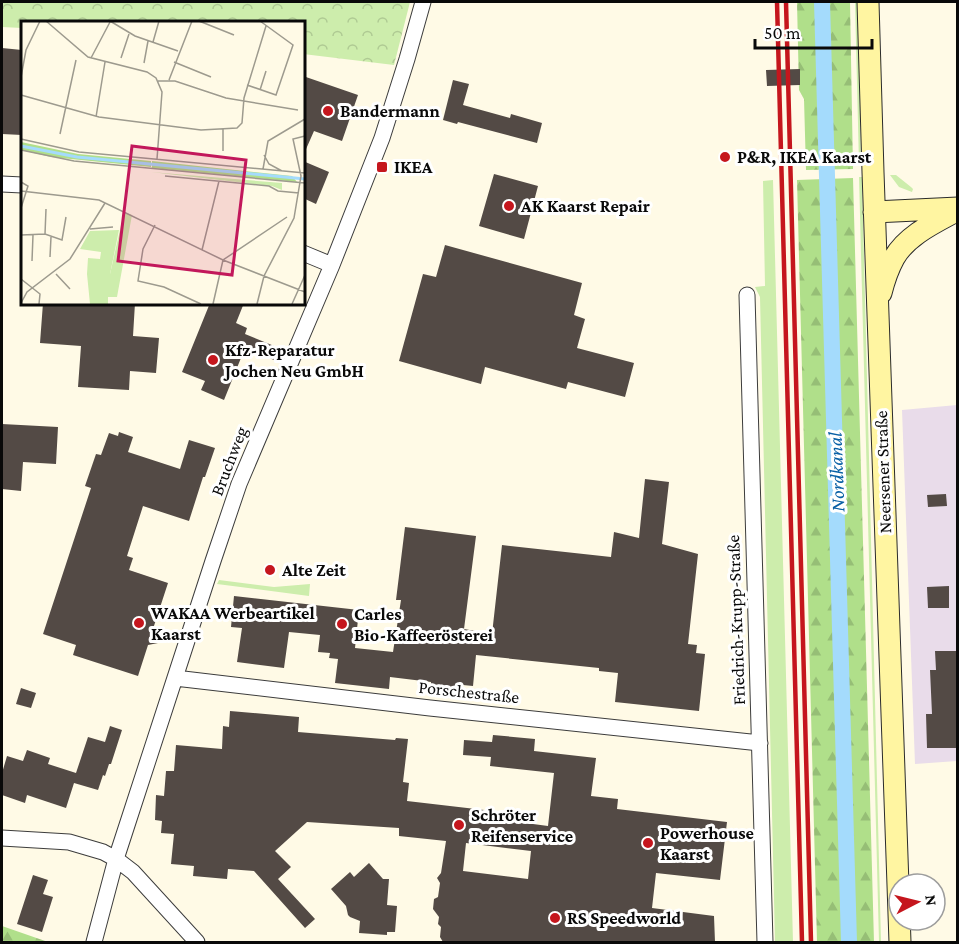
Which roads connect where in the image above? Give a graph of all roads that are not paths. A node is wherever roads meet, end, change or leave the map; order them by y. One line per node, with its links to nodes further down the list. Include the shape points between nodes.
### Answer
1 (423, 2): 8 (street, Bruchweg, via 382,138)
2 (868, 2): 6 (main road, Neersener Straße)
3 (2, 184): 4 (street)
4 (21, 185)
5 (957, 209): 6 (main road); 10 (main road, via 906,243 895,256)
6 (874, 212): 10 (main road, Neersener Straße)
7 (304, 253): 8 (street)
8 (332, 265): 11 (street, Bruchweg, via 239,484)
9 (747, 295): 12 (street, Friedrich-Krupp-Straße)
10 (877, 305): 18 (main road, Neersener Straße)
11 (175, 678): 12 (street, Porschestraße); 14 (street, Bruchweg)
12 (759, 742): 17 (street, Friedrich-Krupp-Straße)
13 (2, 838): 14 (street, via 69,842)
14 (116, 860): 15 (street, Bruchweg); 16 (street, via 133,872)
15 (94, 942)
16 (197, 942)
17 (765, 942)
18 (900, 942)

